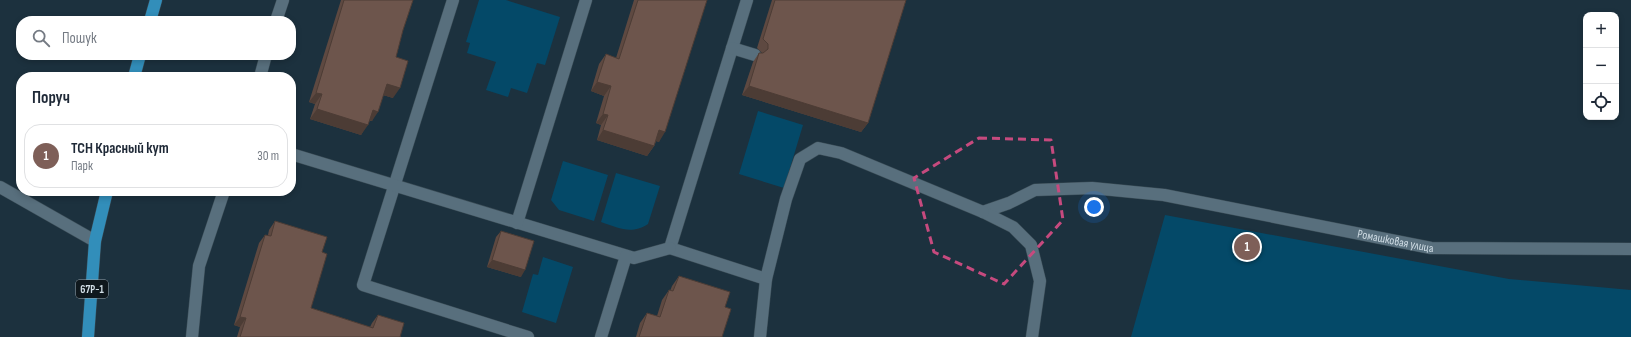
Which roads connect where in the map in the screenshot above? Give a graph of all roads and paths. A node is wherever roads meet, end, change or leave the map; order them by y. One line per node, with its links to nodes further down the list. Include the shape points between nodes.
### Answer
1 (156, 0): 6 (main road)
2 (283, 0): 7 (street)
3 (453, 0): 15 (street)
4 (586, 0): 20 (street)
5 (747, 0): 8 (street)
6 (151, 16)
7 (278, 16)
8 (732, 48): 9 (street); 22 (street)
9 (755, 54)
10 (139, 60): 12 (main road)
11 (265, 60): 13 (street)
12 (135, 72)
13 (261, 72)
14 (296, 156): 15 (street)
15 (395, 186): 20 (street); 28 (street, via 363,285)
16 (0, 187): 21 (street)
17 (106, 196): 21 (main road, 67Р-1)
18 (222, 196): 27 (street, via 198,266)
19 (983, 212): 23 (street, Ромашковая улица, via 1035,190 1092,188 1164,195 1432,248); 25 (street, via 841,153 818,148 800,159 786,199); 31 (street, via 1013,227 1031,245 1040,281)
20 (517, 223): 24 (street)
21 (96, 241): 26 (main road, 67Р-1)
22 (670, 248): 24 (street, via 634,258); 25 (street)
23 (1631, 249)
24 (626, 256): 29 (street)
25 (766, 279): 30 (street)
26 (88, 337)
27 (192, 337)
28 (528, 337)
29 (601, 337)
30 (760, 337)
31 (1032, 337)

